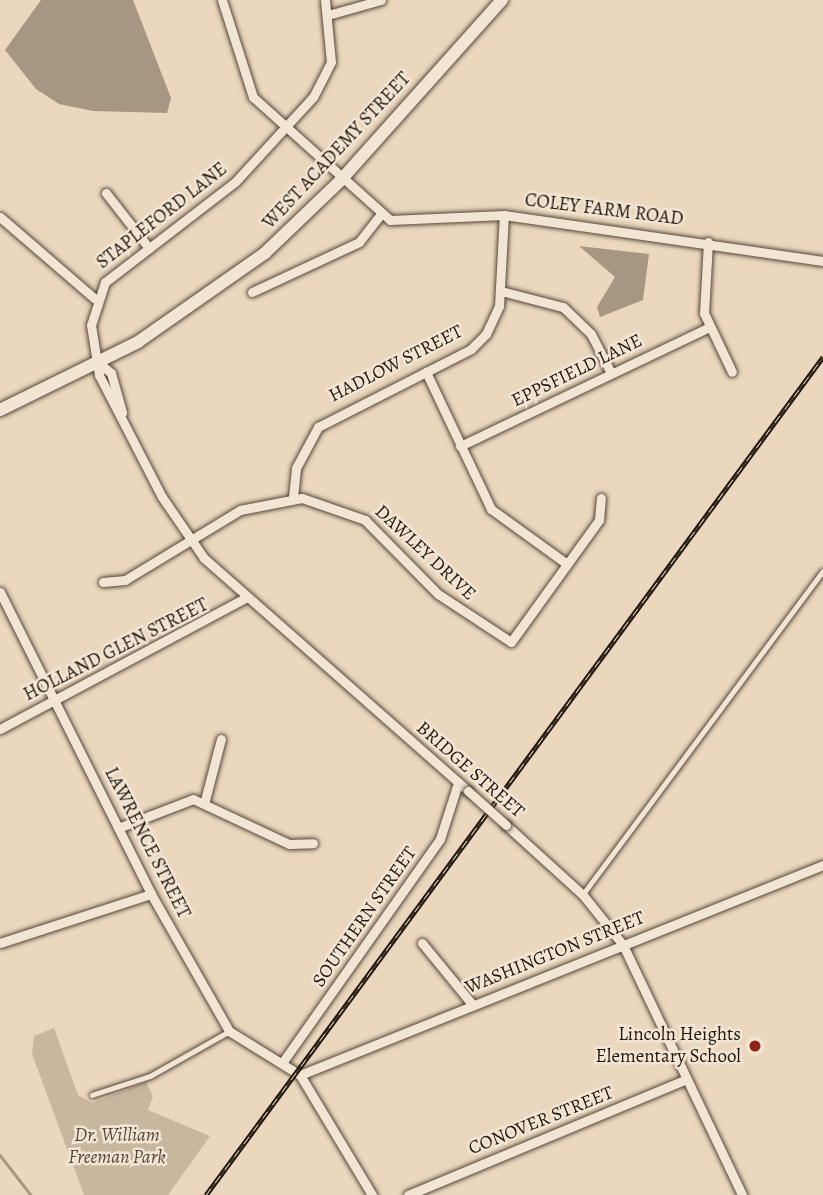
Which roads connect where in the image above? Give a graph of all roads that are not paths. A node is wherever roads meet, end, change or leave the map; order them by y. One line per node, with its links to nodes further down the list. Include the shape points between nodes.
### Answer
1 (222, 0): 6 (street, COLEY FARM ROAD, via 253,97)
2 (325, 0): 5 (street, STAPLEFORD LANE)
3 (382, 0): 5 (street)
4 (502, 0): 7 (main road, WEST ACADEMY STREET)
5 (328, 15): 6 (street, STAPLEFORD LANE, via 331,62 324,82)
6 (283, 130): 7 (street, COLEY FARM ROAD); 13 (street, STAPLEFORD LANE, via 235,182)
7 (340, 181): 9 (street, COLEY FARM ROAD); 19 (main road, WEST ACADEMY STREET, via 221,289)
8 (106, 193): 13 (street)
9 (380, 215): 10 (street, COLEY FARM ROAD, via 416,222); 16 (street, via 359,242)
10 (504, 215): 12 (street, COLEY FARM ROAD); 15 (street, HADLOW STREET)
11 (0, 217): 17 (street)
12 (708, 242): 14 (street, COLEY FARM ROAD); 18 (street, via 702,287)
13 (149, 248): 17 (street, STAPLEFORD LANE, via 105,282)
14 (823, 261)
15 (501, 291): 20 (street, HADLOW STREET, via 486,334); 22 (street, via 563,307 592,334)
16 (252, 292)
17 (95, 299): 19 (street, STAPLEFORD LANE, via 90,325)
18 (709, 327): 21 (street); 22 (street, EPPSFIELD LANE)
19 (99, 363): 23 (main road, WEST ACADEMY STREET); 27 (street, BRIDGE STREET, via 99,375)
20 (426, 372): 24 (street); 25 (street, HADLOW STREET, via 318,427 296,468)
21 (732, 372)
22 (611, 373): 24 (street, EPPSFIELD LANE)
23 (0, 410)
24 (460, 446): 28 (street, via 498,518)
25 (293, 497): 27 (street, DAWLEY DRIVE, via 240,510); 28 (street, DAWLEY DRIVE, via 337,505 365,520 438,594 502,640 511,642)
26 (601, 498): 28 (street, DAWLEY DRIVE, via 599,520)
27 (191, 541): 30 (street, DAWLEY DRIVE, via 125,580); 32 (street, BRIDGE STREET)
28 (567, 564)
29 (823, 571): 42 (lane)
30 (103, 582)
31 (0, 592): 33 (street, LAWRENCE STREET)
32 (246, 598): 33 (street, HOLLAND GLEN STREET); 36 (street, BRIDGE STREET)
33 (57, 701): 34 (street, HOLLAND GLEN STREET); 38 (street, LAWRENCE STREET)
34 (0, 729)
35 (220, 739): 37 (street)
36 (458, 783): 42 (street, BRIDGE STREET, bridge); 48 (street, SOUTHERN STREET, via 440,839)
37 (205, 800): 38 (street, via 171,802); 39 (street, via 289,844)
38 (118, 828): 41 (street, LAWRENCE STREET)
39 (313, 843)
40 (823, 865): 45 (street, WASHINGTON STREET)
41 (150, 894): 43 (street); 47 (street, LAWRENCE STREET)
42 (583, 895): 45 (street, BRIDGE STREET)
43 (0, 943)
44 (422, 943): 46 (street)
45 (623, 946): 46 (street, WASHINGTON STREET); 50 (street, BRIDGE STREET)
46 (472, 1004): 49 (street, WASHINGTON STREET)
47 (229, 1031): 48 (street, LAWRENCE STREET, via 250,1050); 51 (lane, via 150,1076)
48 (282, 1063): 49 (street, LAWRENCE STREET)
49 (300, 1075): 52 (street)
50 (686, 1079): 53 (street, CONOVER STREET); 54 (street, BRIDGE STREET)
51 (92, 1095)
52 (372, 1195)
53 (408, 1195)
54 (742, 1195)

